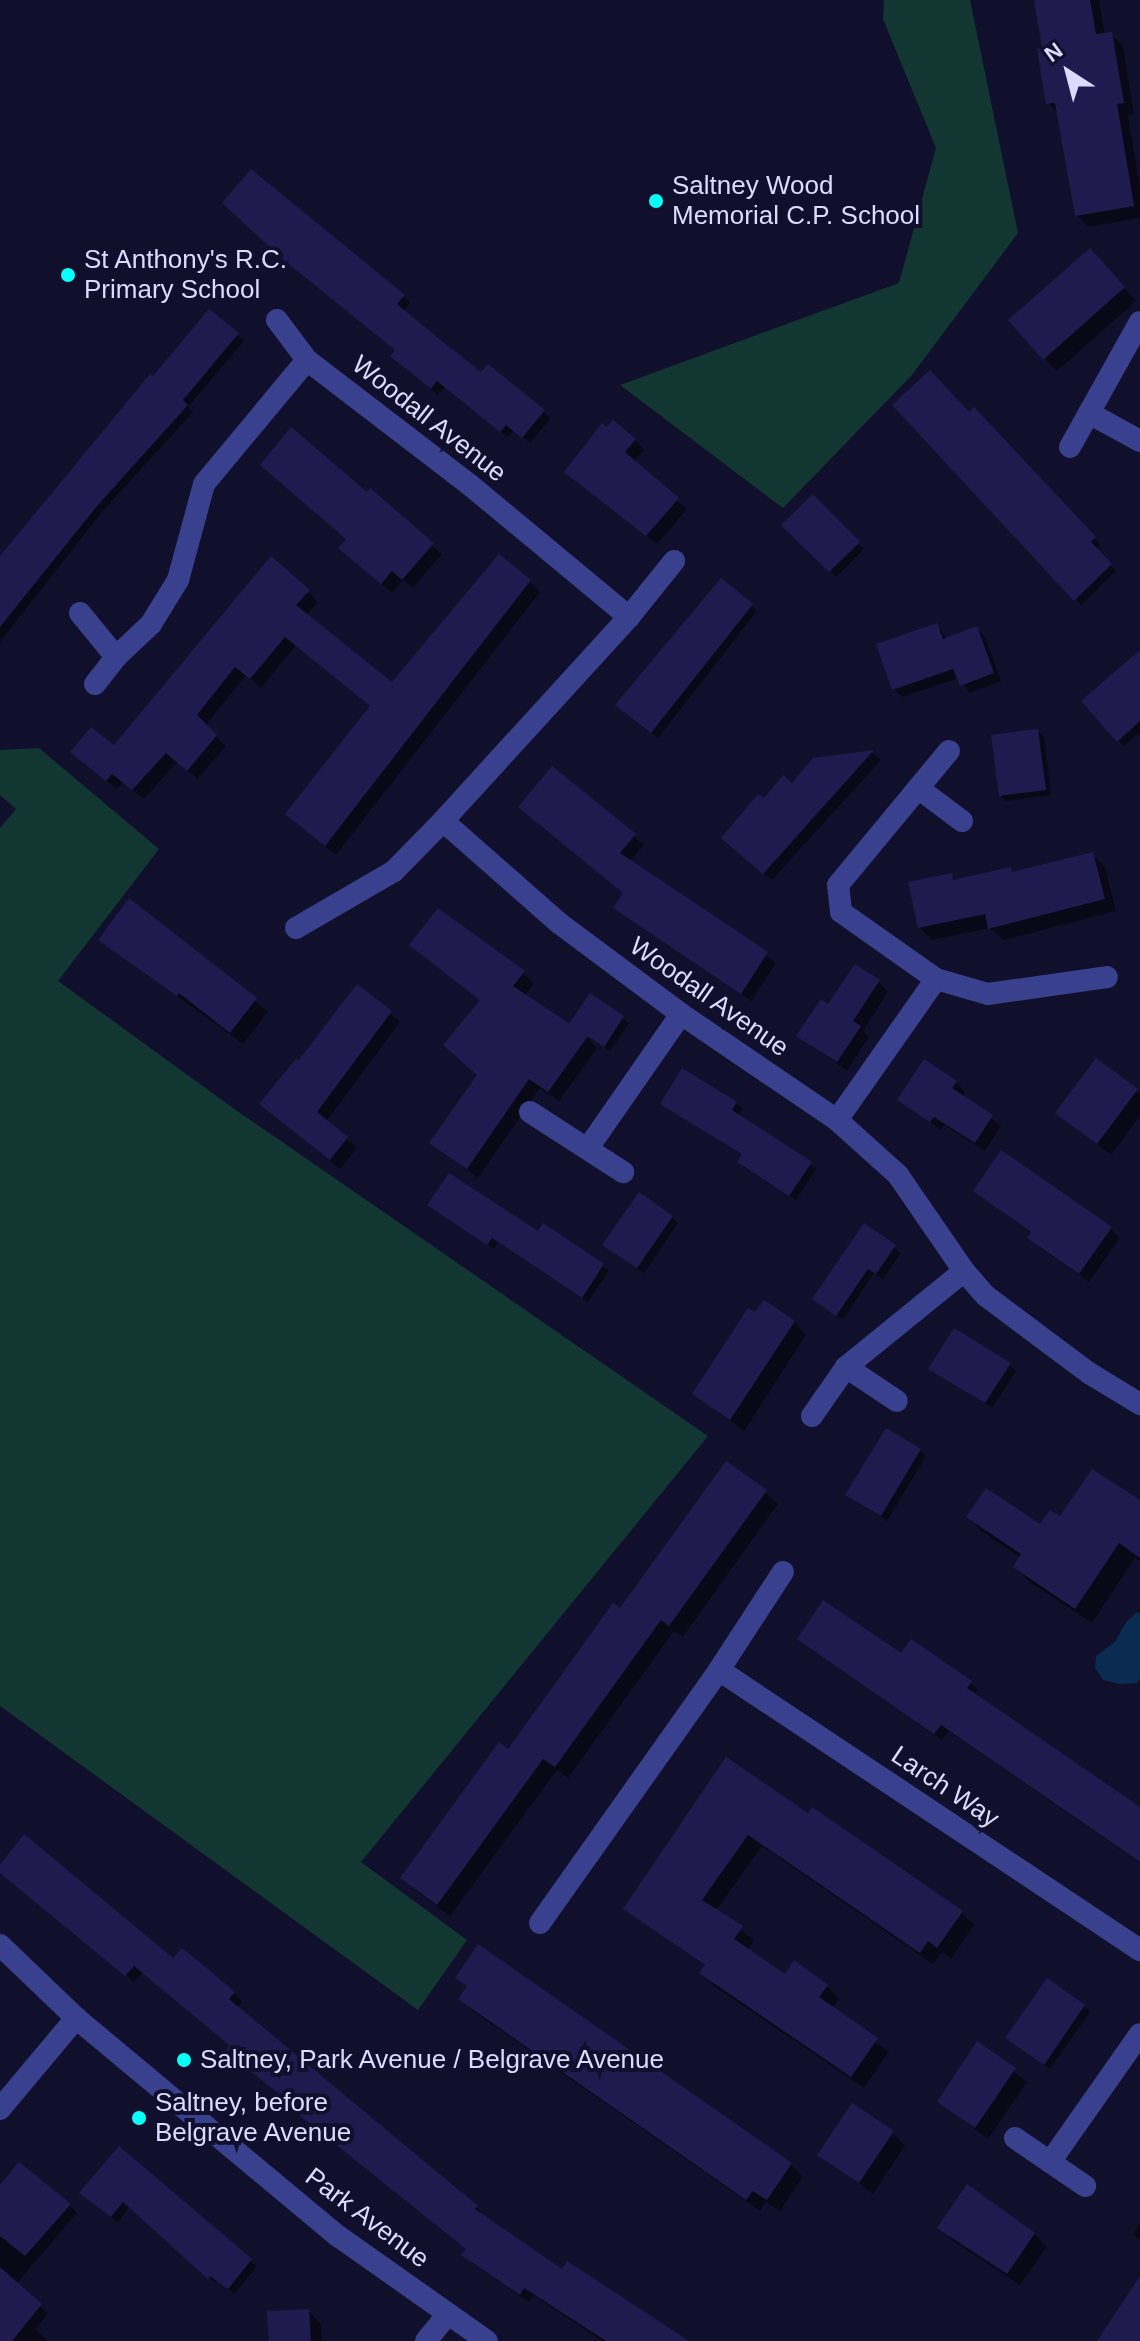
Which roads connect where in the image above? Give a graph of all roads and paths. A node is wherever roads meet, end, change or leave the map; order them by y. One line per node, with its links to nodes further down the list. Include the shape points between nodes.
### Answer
1 (277, 320): 3 (street, Woodall Avenue)
2 (1140, 322): 4 (street)
3 (307, 360): 9 (street, Woodall Avenue); 10 (street, via 204,484 178,580 151,624)
4 (1089, 413): 5 (street); 6 (street)
5 (1140, 441)
6 (1070, 447)
7 (674, 561): 9 (street)
8 (80, 613): 10 (street)
9 (629, 617): 14 (street)
10 (116, 657): 11 (street)
11 (95, 684)
12 (949, 751): 13 (street)
13 (918, 788): 15 (street); 18 (street, via 838,885 841,912)
14 (443, 821): 16 (street, via 394,871); 19 (street, Woodall Avenue, via 559,923)
15 (962, 821)
16 (296, 928)
17 (1107, 977): 18 (street, via 988,994)
18 (936, 979): 21 (street)
19 (681, 1014): 21 (street, Woodall Avenue); 22 (street)
20 (530, 1112): 22 (street)
21 (837, 1120): 24 (street, Woodall Avenue, via 898,1175)
22 (588, 1148): 23 (street)
23 (623, 1172)
24 (964, 1271): 25 (street); 27 (street, Woodall Avenue, via 986,1296)
25 (846, 1367): 26 (street); 28 (street)
26 (897, 1401)
27 (1140, 1404)
28 (812, 1416)
29 (783, 1572): 30 (street)
30 (719, 1670): 31 (street); 33 (street, Larch Way)
31 (540, 1923)
32 (0, 1945): 34 (street, Park Avenue)
33 (1140, 1950)
34 (76, 2018): 36 (street); 40 (street, Park Avenue, via 338,2236)
35 (1140, 2034): 38 (street)
36 (0, 2109)
37 (1015, 2138): 38 (street)
38 (1050, 2162): 39 (street)
39 (1085, 2186)
40 (448, 2314): 41 (street); 42 (street, Park Avenue)
41 (426, 2341)
42 (487, 2341)

